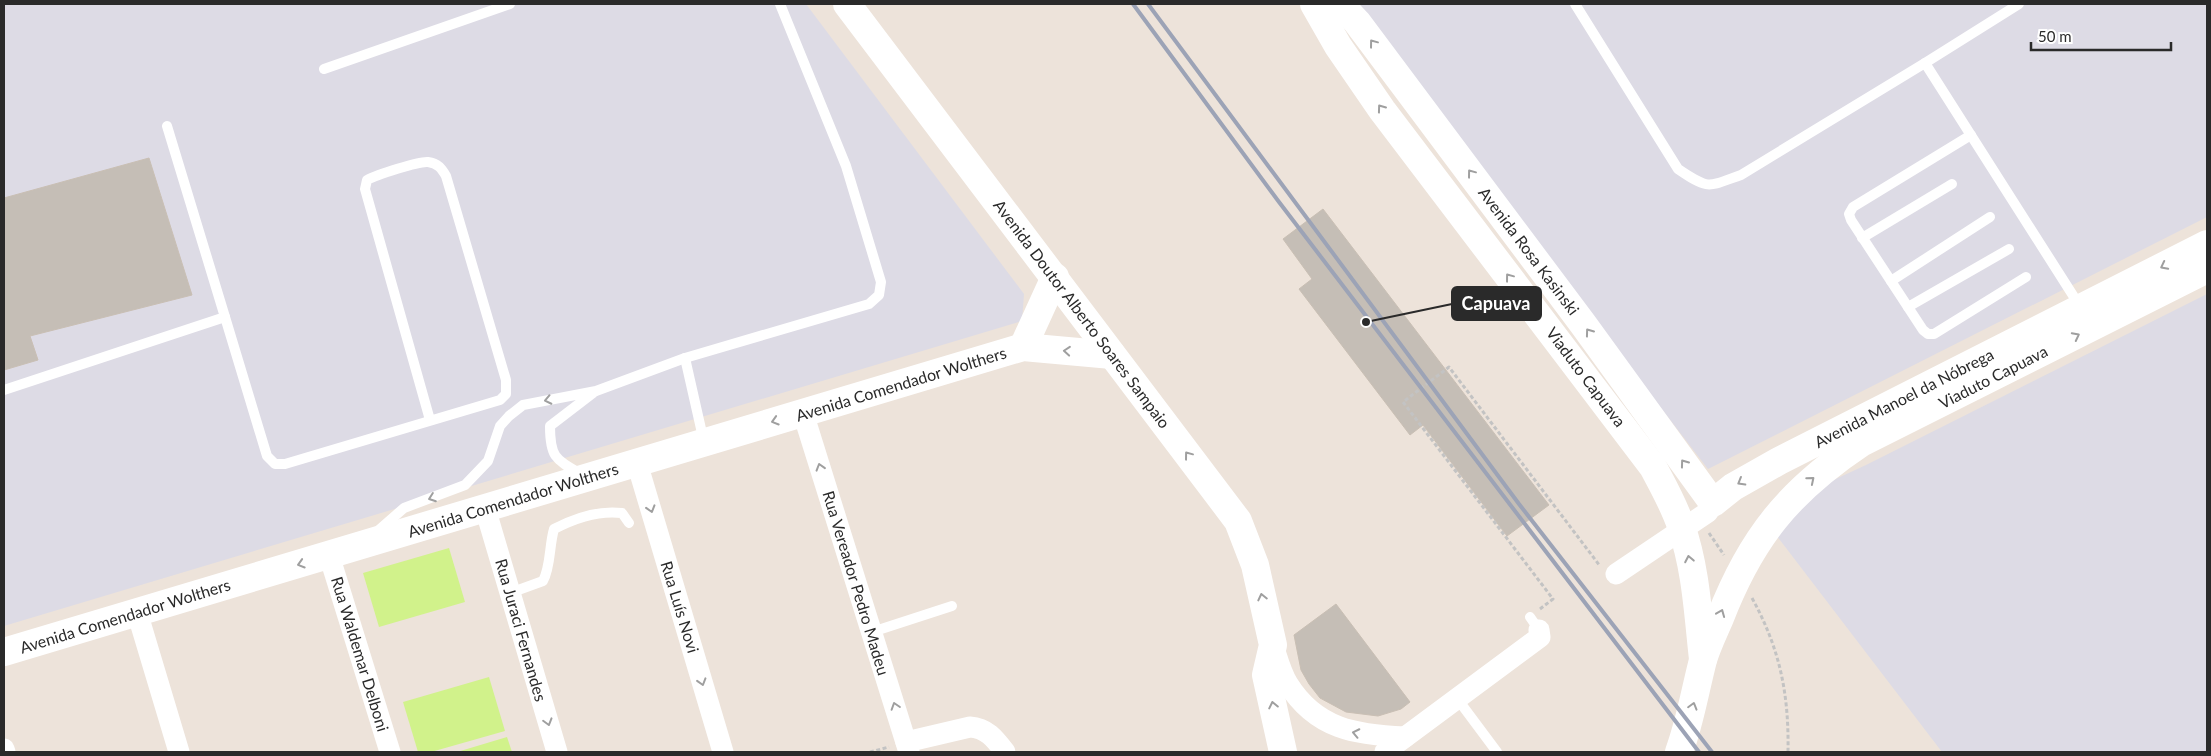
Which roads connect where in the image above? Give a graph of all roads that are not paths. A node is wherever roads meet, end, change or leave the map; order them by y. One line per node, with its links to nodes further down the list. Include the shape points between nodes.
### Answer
1 (510, 4): 9 (lane)
2 (780, 4): 26 (lane, via 846,166 881,282 879,295 869,304)
3 (848, 4): 18 (main road, Avenida Doutor Alberto Soares Sampaio)
4 (1314, 4): 47 (main road, Viaduto Capuava, one-way to 4, via 1686,541 1653,467 1410,147 1338,46)
5 (1340, 4): 35 (main road, Avenida Rosa Kasinski, one-way to 5, via 1547,276 1363,30)
6 (1575, 4): 8 (lane, via 1678,169 1695,181 1710,186 1741,175)
7 (2019, 4): 8 (lane)
8 (1925, 64): 11 (lane)
9 (324, 69)
10 (167, 126): 23 (lane)
11 (1971, 134): 14 (lane, via 1853,207 1850,220); 22 (lane)
12 (1952, 184): 14 (lane)
13 (1990, 217): 20 (lane)
14 (1862, 238): 20 (lane)
15 (2207, 244): 22 (main road, Avenida Manoel da Nóbrega, one-way to 22)
16 (2009, 248): 21 (lane)
17 (2207, 269): 47 (main road, Viaduto Capuava, one-way to 17, via 1740,570 1760,537 1805,486 1836,460 1860,443)
18 (1055, 277): 24 (main road, Avenida Comendador Wolthers); 25 (main road, Avenida Doutor Alberto Soares Sampaio)
19 (2026, 277): 21 (lane, via 1934,334 1923,330)
20 (1891, 282): 21 (lane)
21 (1908, 307)
22 (2081, 309): 35 (main road, Avenida Manoel da Nóbrega, one-way to 35, via 1779,461 1733,487)
23 (225, 317): 27 (lane); 30 (lane, via 267,456 275,464 285,464)
24 (1023, 347): 25 (main road, Avenida Comendador Wolthers, one-way to 24); 29 (main road, Avenida Comendador Wolthers)
25 (1112, 354): 45 (main road, Avenida Doutor Alberto Soares Sampaio, one-way to 25, via 1255,565 1238,521)
26 (685, 358): 28 (lane); 31 (lane)
27 (4, 390)
28 (596, 390): 33 (lane, via 550,426 550,447 560,462); 37 (lane, one-way to 37, via 524,405 500,426 488,461 465,485 404,508 380,529)
29 (803, 413): 31 (main road, Avenida Comendador Wolthers, one-way to 31); 44 (street, Rua Vereador Pedro Madeu, one-way to 29)
30 (430, 420): 30 (lane, via 500,400 506,394 506,380 446,176 441,167 428,162 376,175 367,180 365,189)
31 (704, 443): 32 (main road, Avenida Comendador Wolthers)
32 (637, 463): 33 (main road, Avenida Comendador Wolthers); 56 (street, Rua Luís Novi, one-way to 56)
33 (587, 478): 34 (main road, Avenida Comendador Wolthers)
34 (485, 508): 37 (main road, Avenida Comendador Wolthers); 40 (street, Rua Juraci Fernandes)
35 (1706, 510): 39 (street, Avenida Manoel da Nóbrega)
36 (629, 523): 40 (lane, via 622,513 611,512 574,518 554,529 543,581)
37 (374, 542): 38 (main road, Avenida Comendador Wolthers)
38 (329, 555): 42 (main road, Avenida Comendador Wolthers, one-way to 42); 54 (street, Rua Waldemar Delboni)
39 (1609, 571)
40 (510, 593): 55 (street, Rua Juraci Fernandes, one-way to 55)
41 (952, 606): 44 (lane)
42 (137, 612): 46 (main road, Avenida Comendador Wolthers); 53 (street)
43 (1535, 624): 48 (street, via 1540,637)
44 (872, 632): 50 (street, Rua Vereador Pedro Madeu, one-way to 44)
45 (1273, 645): 49 (street, Avenida Doutor Alberto Soares Sampaio, one-way to 45, via 1353,733 1328,723 1306,708 1287,683); 58 (main road, Avenida Doutor Alberto Soares Sampaio, one-way to 45, via 1266,674)
46 (4, 652)
47 (1703, 659): 61 (main road, Viaduto Capuava, one-way to 47)
48 (1456, 697): 49 (street); 60 (lane)
49 (1410, 745): 59 (street)
50 (908, 747): 57 (street, via 964,728 979,728 988,732)
51 (4, 749): 52 (street)
52 (5, 752)
53 (179, 752)
54 (390, 752)
55 (556, 752)
56 (723, 752)
57 (1005, 752)
58 (1283, 752)
59 (1385, 752)
60 (1497, 752)
61 (1679, 752)

